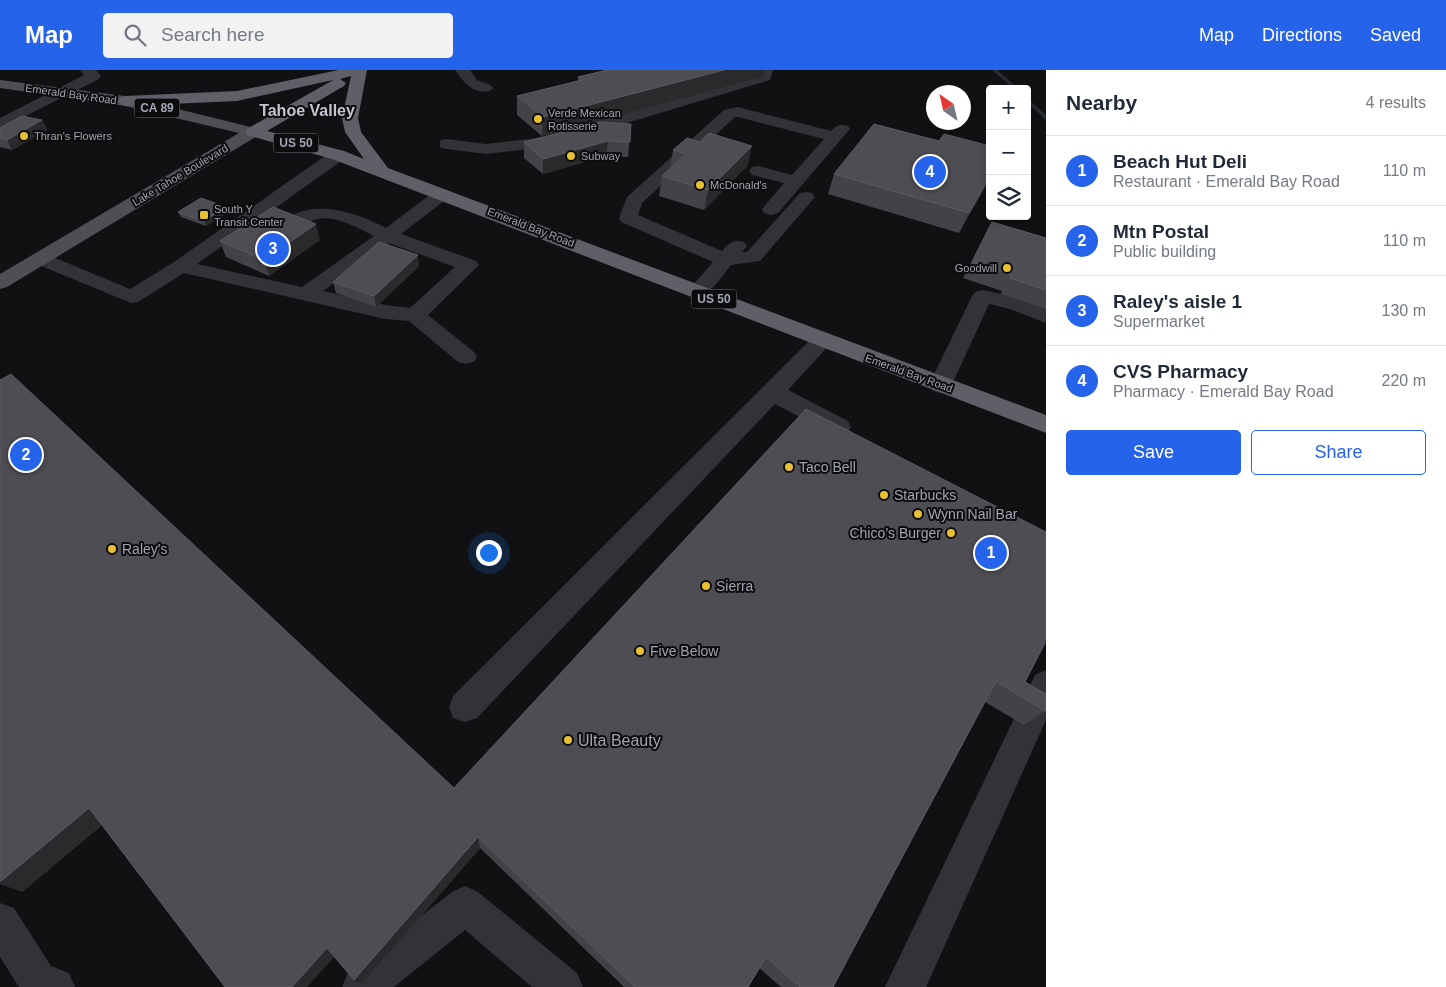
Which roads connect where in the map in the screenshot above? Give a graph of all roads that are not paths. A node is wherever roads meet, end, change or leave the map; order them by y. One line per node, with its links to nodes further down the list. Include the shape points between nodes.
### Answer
1 (87, 70): 7 (street, via 94,76)
2 (360, 70): 8 (highway, via 237,96); 10 (highway, Lake Tahoe Boulevard / US 50); 14 (highway, via 350,118 353,132)
3 (462, 70): 6 (street, via 472,83)
4 (766, 70): 11 (street, via 765,77 547,142 486,149)
5 (0, 84): 7 (main road, Emerald Bay Road / CA 89)
6 (485, 88)
7 (59, 92): 8 (main road, Emerald Bay Road / CA 89); 9 (street)
8 (125, 101): 10 (main road, Emerald Bay Road / CA 89)
9 (0, 124)
10 (253, 132): 12 (highway, Emerald Bay Road / US 50); 19 (main road, Lake Tahoe Boulevard)
11 (447, 144)
12 (338, 155): 14 (highway, Emerald Bay Road / US 50); 21 (street)
13 (758, 171): 15 (street)
14 (382, 172): 16 (highway, Emerald Bay Road / US 50)
15 (796, 190): 20 (street, via 753,229); 20 (street, via 753,257); 20 (street, via 839,133 799,128 738,112 730,113 633,201 628,218)
16 (442, 194): 18 (street); 23 (highway, Emerald Bay Road / US 50)
17 (289, 228): 18 (street, via 309,215 327,212 362,222)
18 (387, 236): 24 (street); 25 (street, via 469,265)
19 (41, 259): 21 (street, via 131,297); 22 (main road, Lake Tahoe Boulevard)
20 (726, 260): 23 (street)
21 (181, 266): 24 (street, via 232,269)
22 (0, 283)
23 (697, 292): 27 (highway, Emerald Bay Road / US 50)
24 (306, 294): 25 (street, via 385,312)
25 (415, 315): 28 (street)
26 (1046, 316): 29 (street, via 1017,304 982,296)
27 (822, 341): 29 (highway, Emerald Bay Road / US 50); 30 (street)
28 (466, 357)
29 (941, 385): 31 (highway, Emerald Bay Road / US 50)
30 (772, 392): 32 (street); 34 (street)
31 (1046, 424)
32 (860, 438)
33 (1046, 685): 39 (street)
34 (465, 706)
35 (0, 922): 36 (street, via 38,981)
36 (55, 987)
37 (362, 987): 38 (street, via 465,905)
38 (563, 987)
39 (905, 987)

